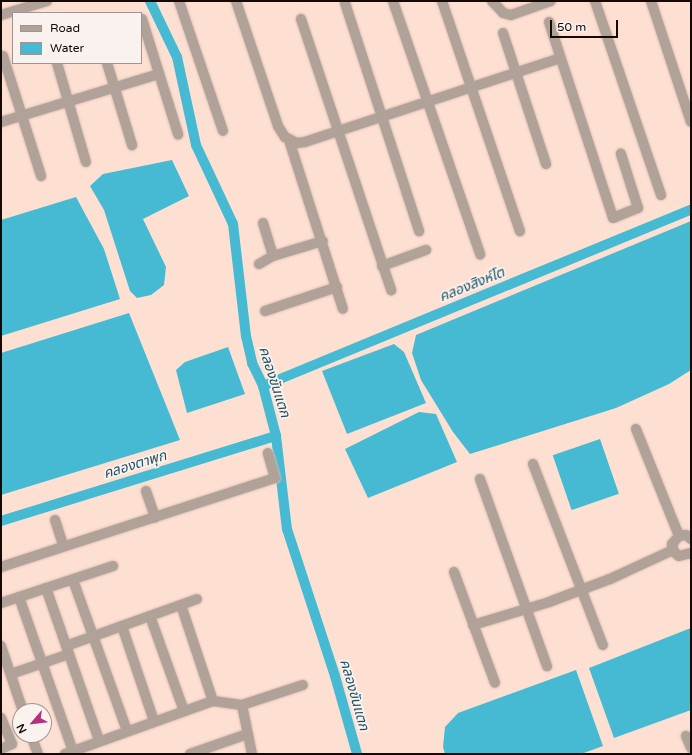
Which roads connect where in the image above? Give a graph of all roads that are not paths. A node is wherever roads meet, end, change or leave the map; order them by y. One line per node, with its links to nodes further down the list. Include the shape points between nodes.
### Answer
1 (44, 1): 11 (street)
2 (179, 1): 30 (street)
3 (236, 1): 33 (street, via 278,126)
4 (393, 1): 25 (street)
5 (442, 1): 23 (street)
6 (492, 1): 7 (street, via 503,13 511,15)
7 (551, 1)
8 (595, 1): 39 (street)
9 (651, 1): 29 (street)
10 (345, 3): 27 (street)
11 (1, 15)
12 (142, 18): 21 (street)
13 (301, 19): 31 (street)
14 (549, 22): 17 (street)
15 (503, 33): 20 (street)
16 (3, 56): 26 (street)
17 (560, 58): 20 (street); 35 (street, via 613,218 638,208)
18 (57, 64): 24 (street)
19 (107, 64): 22 (street)
20 (516, 73): 23 (street); 37 (street)
21 (159, 74): 22 (street); 32 (street)
22 (115, 88): 24 (street); 34 (street)
23 (470, 88): 25 (street); 42 (street)
24 (68, 102): 26 (street); 36 (street)
25 (426, 102): 27 (street); 45 (street)
26 (22, 116): 28 (street); 38 (street)
27 (382, 117): 31 (street); 41 (street)
28 (1, 122)
29 (691, 122)
30 (223, 131)
31 (337, 132): 33 (street, via 305,142); 48 (street)
32 (178, 134)
33 (290, 140): 43 (street)
34 (132, 145)
35 (621, 154)
36 (86, 162)
37 (546, 164)
38 (41, 176)
39 (661, 195)
40 (263, 222): 46 (street)
41 (419, 231)
42 (520, 231)
43 (323, 241): 46 (street); 49 (street)
44 (426, 250): 48 (street)
45 (480, 254)
46 (273, 256): 47 (street)
47 (259, 264)
48 (382, 266): 50 (street)
49 (337, 287): 51 (street); 52 (street)
50 (391, 290)
51 (343, 309)
52 (265, 311)
53 (636, 429): 60 (street)
54 (268, 453): 58 (street, via 275,478)
55 (533, 464): 70 (street)
56 (480, 479): 75 (street)
57 (146, 491): 58 (street)
58 (155, 516): 62 (street)
59 (55, 520): 62 (street)
60 (679, 536): 61 (street, via 686,535); 63 (street, via 673,541)
61 (691, 539)
62 (63, 545): 66 (street)
63 (673, 550): 64 (street, via 679,556); 70 (street)
64 (690, 556)
65 (113, 566): 68 (street)
66 (1, 567)
67 (454, 572): 77 (street)
68 (73, 580): 69 (street); 79 (street)
69 (46, 588): 71 (street); 82 (street)
70 (582, 590): 75 (street); 80 (street)
71 (19, 598): 73 (street); 83 (street)
72 (197, 599): 74 (street)
73 (1, 603)
74 (181, 605): 76 (street); 88 (street)
75 (527, 609): 77 (street); 84 (street)
76 (150, 616): 78 (street); 91 (street)
77 (474, 625): 86 (street)
78 (122, 626): 79 (street); 93 (street)
79 (93, 636): 82 (street); 94 (street)
80 (603, 645)
81 (1, 646): 85 (street)
82 (68, 650): 83 (street); 97 (street)
83 (42, 663): 85 (street); 101 (street)
84 (547, 666)
85 (11, 674): 89 (street)
86 (495, 683)
87 (303, 685): 90 (street)
88 (213, 701): 90 (street); 91 (street)
89 (20, 703)
90 (242, 705): 95 (street)
91 (184, 711): 93 (street)
92 (1, 718): 100 (street, via 12,744)
93 (154, 721): 94 (street)
94 (127, 731): 97 (street)
95 (248, 734): 103 (street); 104 (street)
96 (686, 736): 99 (street)
97 (99, 740): 101 (street)
98 (34, 743): 102 (street)
99 (691, 748)
100 (1, 749)
101 (69, 752)
102 (38, 754)
103 (190, 754)
104 (252, 754)

